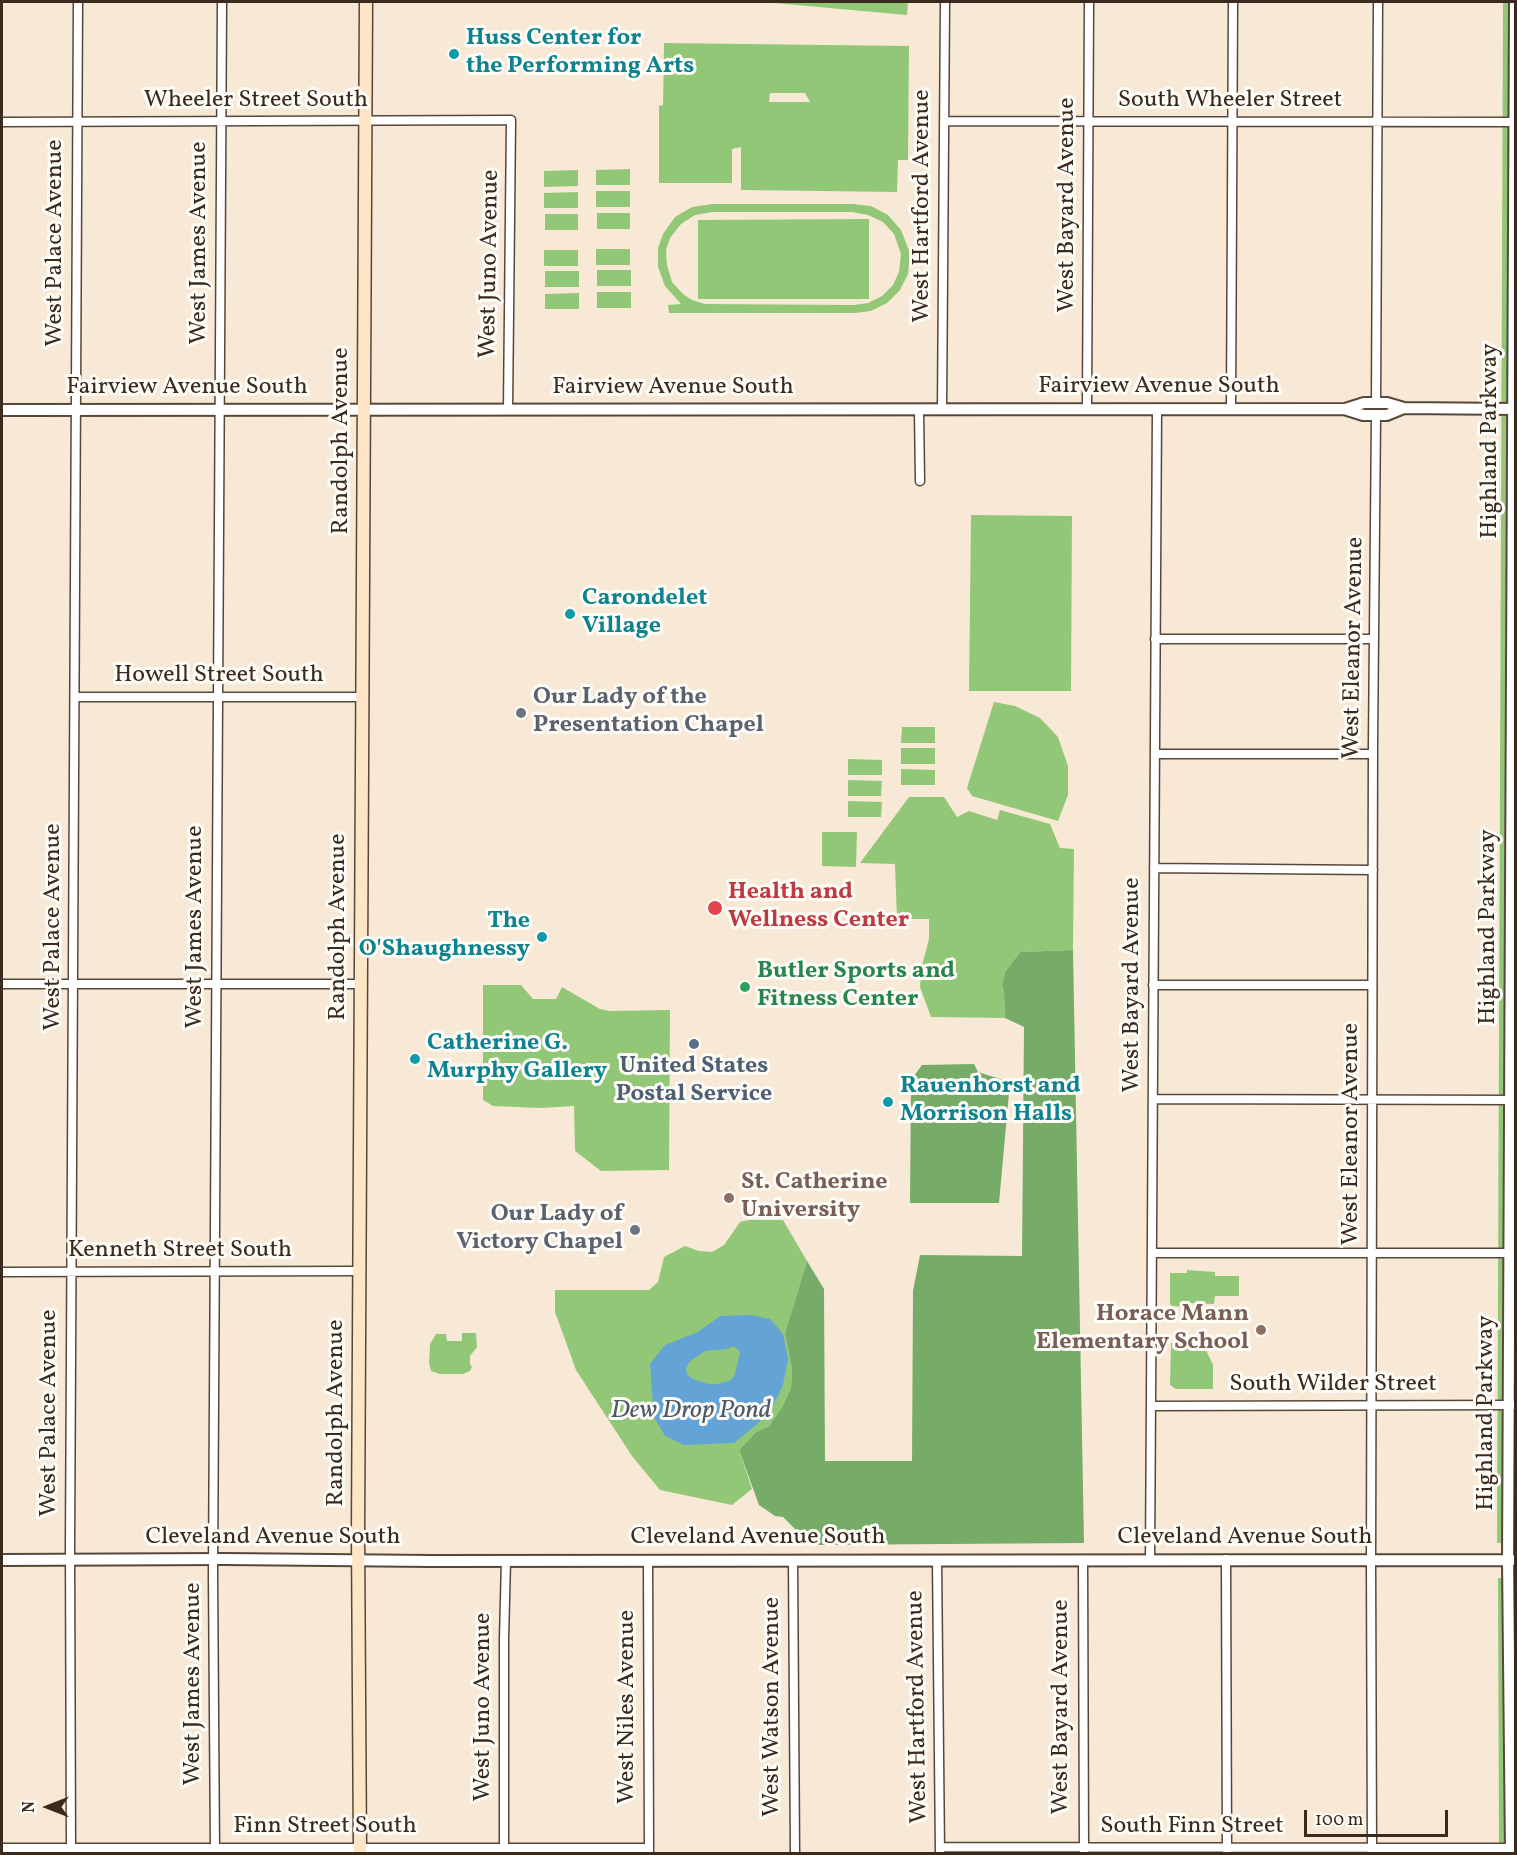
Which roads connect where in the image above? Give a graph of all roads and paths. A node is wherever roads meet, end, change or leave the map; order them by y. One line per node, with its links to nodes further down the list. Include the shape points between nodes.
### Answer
1 (78, 2): 15 (street, West Palace Avenue)
2 (222, 2): 16 (street, West James Avenue)
3 (366, 2): 17 (main road, Randolph Avenue)
4 (945, 2): 10 (street, West Hartford Avenue)
5 (1089, 2): 11 (street, West Bayard Avenue)
6 (1233, 2): 12 (street)
7 (1378, 2): 13 (street)
8 (1515, 2): 18 (street, Highland Parkway)
9 (511, 120): 17 (street, Wheeler Street South); 21 (street, West Juno Avenue)
10 (944, 121): 11 (street, South Wheeler Street); 27 (street, West Hartford Avenue)
11 (1088, 121): 12 (street, South Wheeler Street); 22 (street, West Bayard Avenue)
12 (1232, 121): 13 (street, South Wheeler Street); 29 (street)
13 (1377, 121): 18 (street, South Wheeler Street); 19 (street)
14 (2, 122): 15 (street, Wheeler Street South)
15 (77, 122): 16 (street, Wheeler Street South); 24 (street, West Palace Avenue)
16 (220, 122): 17 (street, Wheeler Street South); 25 (street, West James Avenue)
17 (366, 122): 26 (main road, Randolph Avenue)
18 (1515, 122): 31 (street, Highland Parkway)
19 (1376, 403): 20 (street, Fairview Avenue South); 30 (street, Fairview Avenue South)
20 (1404, 408): 31 (street, Fairview Avenue South); 33 (street, Fairview Avenue South)
21 (508, 409): 26 (street, Fairview Avenue South); 32 (street, Fairview Avenue South)
22 (1087, 409): 27 (street, Fairview Avenue South); 28 (street, Fairview Avenue South)
23 (2, 410): 24 (street, Fairview Avenue South)
24 (76, 410): 25 (street, Fairview Avenue South); 37 (street, West Palace Avenue)
25 (220, 410): 26 (street, Fairview Avenue South); 38 (street, West James Avenue)
26 (364, 410): 39 (main road, Randolph Avenue)
27 (942, 410): 32 (street, Fairview Avenue South)
28 (1157, 410): 29 (street, Fairview Avenue South); 35 (street, West Bayard Avenue)
29 (1231, 410): 30 (street, Fairview Avenue South)
30 (1344, 410): 33 (street, Fairview Avenue South)
31 (1514, 410): 42 (street, Highland Parkway)
32 (919, 411): 34 (street)
33 (1376, 415): 36 (street, West Eleanor Avenue)
34 (920, 481)
35 (1155, 639): 36 (street); 40 (street, West Bayard Avenue)
36 (1374, 639): 41 (street, West Eleanor Avenue)
37 (75, 697): 38 (street, Howell Street South); 46 (street, West Palace Avenue)
38 (218, 697): 39 (street, Howell Street South); 47 (street, West James Avenue)
39 (362, 697): 48 (main road, Randolph Avenue)
40 (1155, 754): 41 (street); 43 (street, West Bayard Avenue)
41 (1373, 754): 44 (street, West Eleanor Avenue)
42 (1513, 825): 53 (street, Highland Parkway)
43 (1154, 868): 44 (street); 49 (street, West Bayard Avenue)
44 (1373, 870): 50 (street, West Eleanor Avenue)
45 (2, 984): 46 (street)
46 (74, 984): 47 (street); 59 (street, West Palace Avenue)
47 (216, 984): 48 (street); 60 (street, West James Avenue)
48 (361, 984): 57 (main road, Randolph Avenue)
49 (1153, 985): 50 (street); 51 (street, West Bayard Avenue)
50 (1372, 985): 52 (street, West Eleanor Avenue)
51 (1153, 1099): 52 (street); 56 (street, West Bayard Avenue)
52 (1372, 1100): 53 (street); 54 (street, West Eleanor Avenue)
53 (1513, 1100): 55 (street, Highland Parkway)
54 (1373, 1253): 55 (street); 56 (street); 64 (street, West Eleanor Avenue)
55 (1513, 1253): 61 (street, Highland Parkway)
56 (1152, 1254): 63 (street, West Bayard Avenue)
57 (359, 1271): 60 (street, Kenneth Street South); 69 (main road, Randolph Avenue)
58 (2, 1272): 59 (street, Kenneth Street South)
59 (72, 1272): 60 (street, Kenneth Street South); 65 (street, West Palace Avenue)
60 (215, 1272): 66 (street, West James Avenue)
61 (1513, 1273): 62 (street, Highland Parkway)
62 (1512, 1405): 64 (street, South Wilder Street); 76 (street, Highland Parkway)
63 (1151, 1406): 64 (street, South Wilder Street); 74 (street, West Bayard Avenue)
64 (1372, 1406): 75 (street, West Eleanor Avenue)
65 (70, 1559): 66 (street, Cleveland Avenue South); 68 (street, Cleveland Avenue South); 82 (street, West Palace Avenue)
66 (214, 1559): 69 (street, Cleveland Avenue South); 83 (street, West James Avenue)
67 (1226, 1559): 74 (street, Cleveland Avenue South); 75 (street, Cleveland Avenue South); 87 (street)
68 (2, 1560)
69 (359, 1560): 70 (street, Cleveland Avenue South); 84 (main road, Randolph Avenue)
70 (506, 1560): 77 (street, Cleveland Avenue South); 85 (street, West Juno Avenue)
71 (793, 1560): 72 (street, Cleveland Avenue South); 77 (street, Cleveland Avenue South); 89 (street, West Watson Avenue)
72 (937, 1560): 73 (street, Cleveland Avenue South); 79 (street, West Hartford Avenue)
73 (1083, 1560): 74 (street, Cleveland Avenue South); 80 (street, West Bayard Avenue)
74 (1150, 1560)
75 (1371, 1560): 76 (street, Cleveland Avenue South); 88 (street, West Eleanor Avenue)
76 (1512, 1560): 81 (street, Highland Parkway)
77 (648, 1561): 86 (street, West Niles Avenue)
78 (2, 1848): 82 (street, Finn Street South)
79 (940, 1850): 80 (street, South Finn Street)
80 (1083, 1850): 87 (street, South Finn Street)
81 (1513, 1850): 88 (street, South Finn Street)
82 (70, 1851): 83 (street, Finn Street South)
83 (215, 1851): 84 (street, Finn Street South)
84 (360, 1851): 85 (street, Finn Street South)
85 (504, 1851): 86 (street, Finn Street South)
86 (649, 1851)
87 (1227, 1851): 88 (street, South Finn Street)
88 (1372, 1851)
89 (795, 1854)

